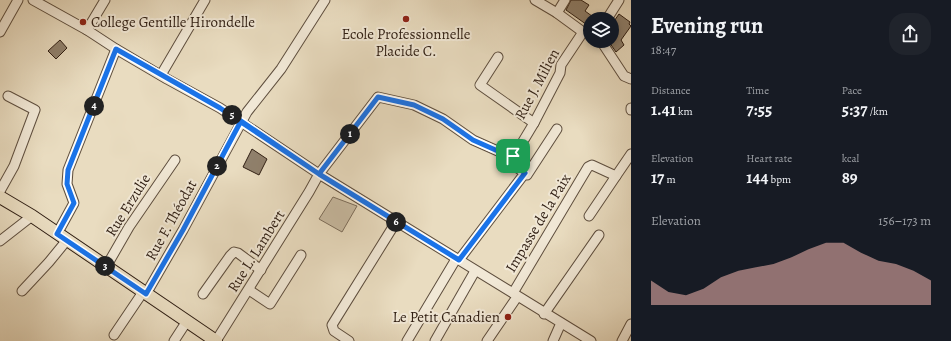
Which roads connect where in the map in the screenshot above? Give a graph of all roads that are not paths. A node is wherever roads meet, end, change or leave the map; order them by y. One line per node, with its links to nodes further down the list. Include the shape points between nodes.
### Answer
1 (18, 0): 13 (street)
2 (33, 0): 11 (street)
3 (105, 0): 11 (street)
4 (205, 0): 18 (street)
5 (325, 0): 21 (street, Rue F. Théodat, via 281,69)
6 (535, 0): 10 (street)
7 (565, 0): 10 (street)
8 (619, 0): 9 (street)
9 (611, 12)
10 (557, 13): 12 (street)
11 (86, 30): 16 (street)
12 (583, 30)
13 (0, 32)
14 (583, 36): 22 (street, Rue J. Milien, via 561,65 560,73)
15 (605, 48): 19 (street, via 624,76)
16 (116, 49): 18 (street); 36 (street, via 68,170 67,184 74,203)
17 (498, 57): 22 (street, via 480,85)
18 (161, 75): 21 (street)
19 (631, 80)
20 (8, 96): 30 (street, via 35,110 14,166)
21 (241, 121): 28 (street); 45 (street, Rue F. Théodat, via 183,230)
22 (534, 123): 25 (street, Rue J. Milien)
23 (557, 129): 27 (street, via 527,175)
24 (631, 154): 29 (street)
25 (513, 156): 27 (street, via 510,163); 28 (street, Rue L. Lambert, via 473,140 443,119 414,105 378,97)
26 (175, 160): 40 (street, Rue Erzulie, via 129,227)
27 (525, 173): 39 (street)
28 (319, 174): 34 (street); 41 (street, Rue L. Lambert)
29 (616, 176): 33 (street); 47 (street, Impasse de la Paix, via 592,165 588,167)
30 (0, 192)
31 (0, 197): 32 (main road)
32 (32, 216): 36 (main road); 37 (street)
33 (589, 216)
34 (396, 222): 39 (street); 55 (street, via 332,325 334,332)
35 (599, 235): 48 (street)
36 (62, 237): 40 (main road); 44 (street, via 49,262)
37 (0, 241)
38 (301, 255): 43 (street, via 270,304)
39 (457, 260): 42 (street); 56 (street)
40 (106, 267): 45 (main road)
41 (261, 270): 43 (street, Rue L. Lambert); 46 (street, via 238,252 232,254)
42 (475, 271): 47 (street); 57 (street)
43 (248, 290): 54 (street, Rue L. Lambert)
44 (22, 291)
45 (145, 293): 49 (main road); 52 (street, Rue F. Théodat)
46 (203, 294)
47 (515, 295): 48 (street); 58 (street, Impasse de la Paix)
48 (544, 314): 50 (street)
49 (187, 321): 53 (street); 54 (main road)
50 (561, 323): 59 (street); 60 (street)
51 (631, 324): 61 (street)
52 (114, 335)
53 (174, 341)
54 (216, 341)
55 (349, 341)
56 (407, 341)
57 (435, 341)
58 (487, 341)
59 (553, 341)
60 (591, 341)
61 (622, 341)

